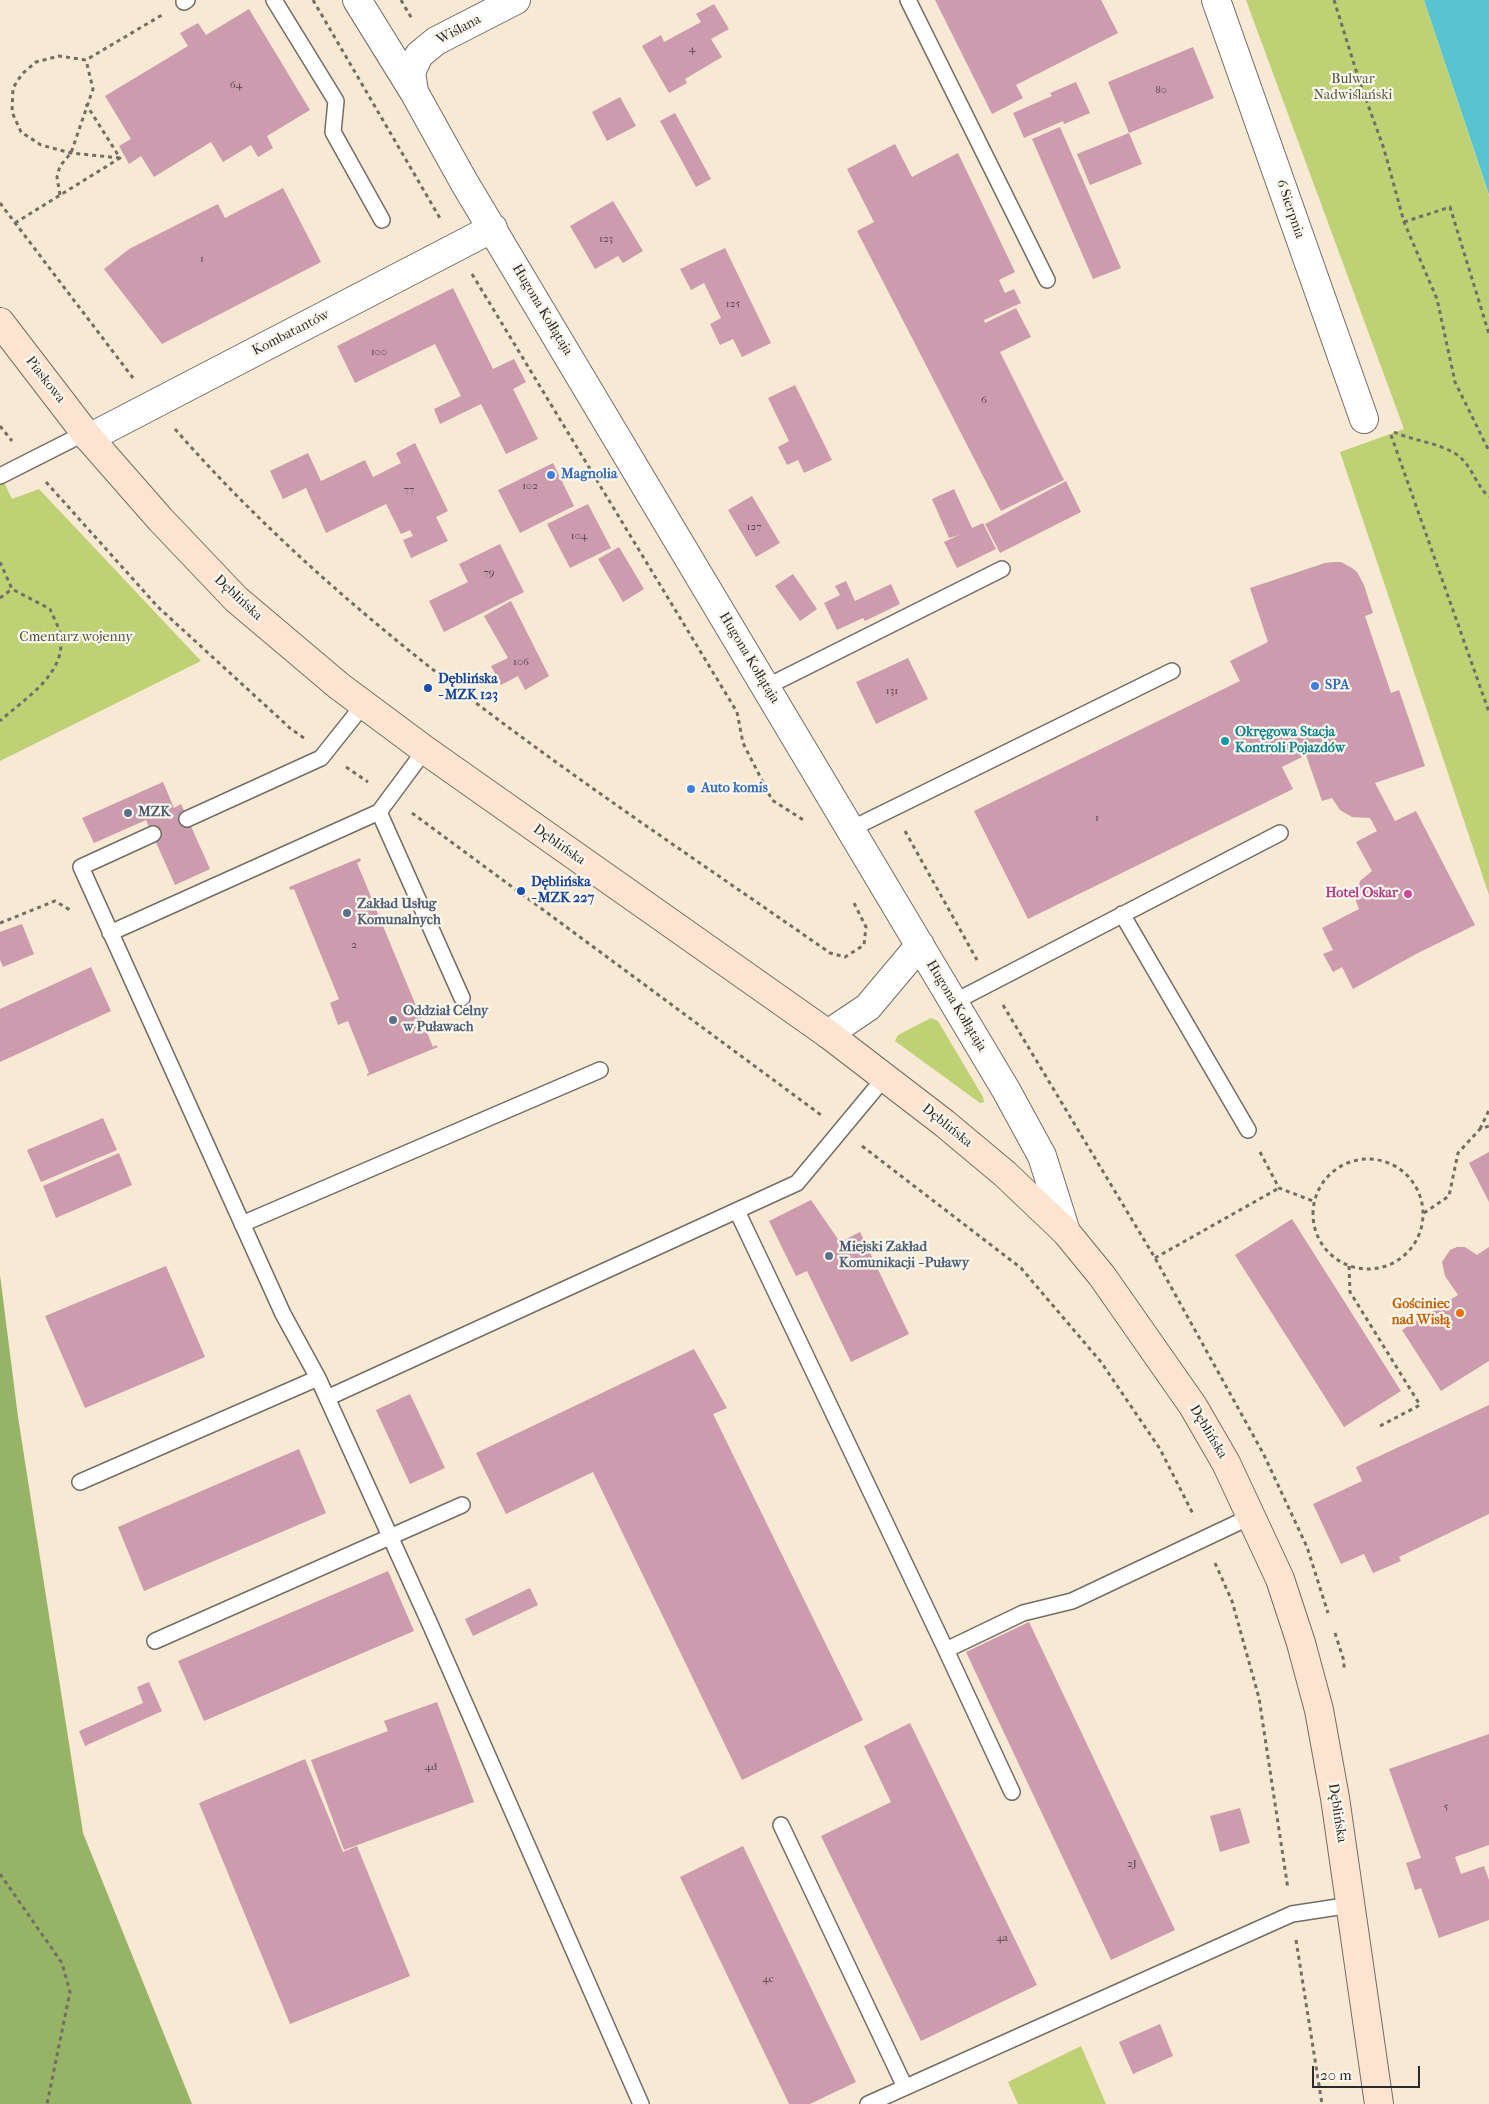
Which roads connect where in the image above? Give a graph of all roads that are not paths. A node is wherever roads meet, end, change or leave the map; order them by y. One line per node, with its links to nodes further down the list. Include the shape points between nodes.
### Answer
1 (274, 0): 7 (lane, via 336,101 334,132)
2 (357, 0): 6 (street, Hugona Kołłątaja)
3 (516, 0): 6 (street, Wiślana, via 436,41 418,55)
4 (908, 0): 9 (lane)
5 (1216, 0): 11 (street, 6 Sierpnia)
6 (413, 82): 8 (street, Hugona Kołłątaja, via 464,182)
7 (382, 220)
8 (493, 228): 12 (street, Kombatantów); 16 (street, Hugona Kołłątaja)
9 (1047, 280)
10 (0, 322): 12 (main road, Piaskowa)
11 (1364, 419)
12 (87, 436): 13 (lane); 17 (main road, Dęblińska, via 236,599)
13 (0, 476)
14 (1002, 569): 16 (lane)
15 (1172, 671): 21 (lane)
16 (766, 687): 21 (street, Hugona Kołłątaja)
17 (364, 704): 18 (main road, Dęblińska); 20 (lane, via 321,758)
18 (425, 750): 19 (lane); 29 (main road, Dęblińska)
19 (379, 812): 25 (lane); 27 (lane)
20 (187, 819)
21 (851, 829): 26 (street, Hugona Kołłątaja)
22 (1280, 833): 24 (lane)
23 (153, 834): 25 (lane, via 81,867)
24 (1122, 914): 28 (lane); 32 (lane)
25 (110, 933): 34 (lane)
26 (920, 945): 28 (street, Hugona Kołłątaja); 29 (street, via 868,1007)
27 (462, 998)
28 (954, 1002): 35 (street, Hugona Kołłątaja, via 1042,1156)
29 (828, 1034): 31 (main road, Dęblińska)
30 (600, 1070): 34 (lane)
31 (885, 1077): 33 (lane, via 797,1183); 35 (main road, Dęblińska, via 1005,1174)
32 (1248, 1130)
33 (737, 1211): 37 (lane); 43 (lane)
34 (242, 1224): 36 (lane, via 282,1314)
35 (1066, 1232): 40 (main road, Dęblińska, via 1102,1276 1193,1406)
36 (318, 1378): 37 (lane); 38 (lane)
37 (327, 1398): 41 (lane)
38 (80, 1482)
39 (462, 1505): 41 (lane)
40 (1252, 1516): 43 (lane, via 1072,1601 1024,1613); 46 (main road, Dęblińska, via 1280,1579 1319,1710)
41 (390, 1537): 42 (lane); 48 (lane)
42 (155, 1641)
43 (946, 1650): 44 (lane)
44 (1012, 1792)
45 (781, 1825): 47 (lane)
46 (1351, 1904): 47 (lane, via 1292,1914); 50 (main road, Dęblińska)
47 (906, 2087): 49 (lane)
48 (641, 2104)
49 (868, 2104)
50 (1379, 2104)

